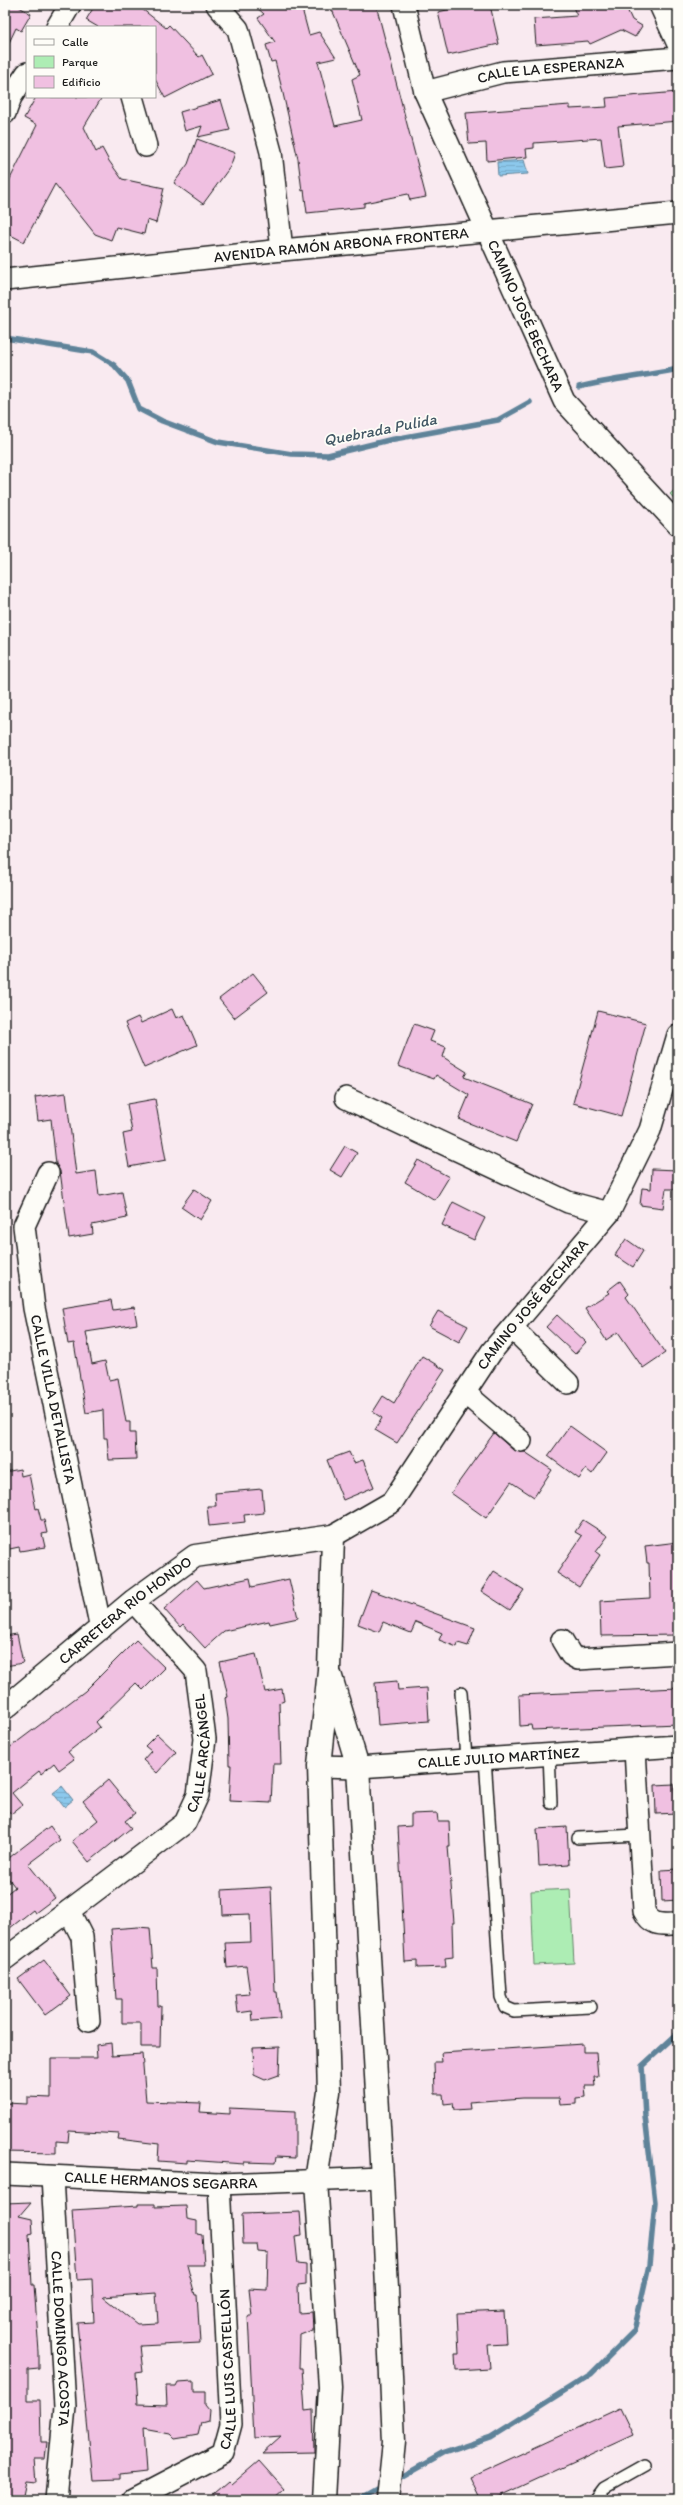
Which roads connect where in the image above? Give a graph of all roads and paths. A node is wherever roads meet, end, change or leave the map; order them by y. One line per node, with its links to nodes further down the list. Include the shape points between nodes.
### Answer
1 (70, 5): 5 (street)
2 (217, 5): 15 (street, via 238,29 271,152)
3 (404, 5): 9 (street, CAMINO JOSÉ BECHARA)
4 (660, 5): 6 (street)
5 (57, 26)
6 (678, 44)
7 (678, 58): 9 (street, CALLE LA ESPERANZA, via 503,72)
8 (26, 74): 11 (street, via 11,97)
9 (425, 92): 14 (street, CAMINO JOSÉ BECHARA)
10 (132, 98): 12 (street)
11 (5, 112)
12 (146, 146)
13 (678, 213): 14 (street, AVENIDA RAMÓN ARBONA FRONTERA)
14 (487, 231): 15 (street, AVENIDA RAMÓN ARBONA FRONTERA); 17 (street, CAMINO JOSÉ BECHARA, via 566,406)
15 (282, 250): 16 (street, AVENIDA RAMÓN ARBONA FRONTERA)
16 (5, 280)
17 (678, 525)
18 (678, 1035): 21 (street, CAMINO JOSÉ BECHARA, via 650,1130)
19 (346, 1098): 21 (street, via 568,1202)
20 (48, 1173): 28 (street, CALLE VILLA DETALLISTA, via 24,1226 34,1308)
21 (609, 1213): 22 (street, CAMINO JOSÉ BECHARA)
22 (512, 1328): 23 (street); 24 (street, CAMINO JOSÉ BECHARA, via 492,1351)
23 (568, 1383)
24 (465, 1393): 25 (street); 26 (street, CAMINO JOSÉ BECHARA, via 392,1502)
25 (521, 1441)
26 (333, 1536): 27 (street, CARRETERA RIO HONDO, via 195,1556); 31 (street)
27 (133, 1601): 28 (street, CARRETERA RIO HONDO); 43 (street, CALLE ARCÁNGEL, via 196,1671 205,1739 198,1795 184,1823)
28 (101, 1629): 33 (street, CARRETERA RIO HONDO)
29 (562, 1640): 30 (street, via 571,1655 578,1659)
30 (678, 1653)
31 (329, 1670): 38 (street); 39 (street)
32 (462, 1693): 37 (lane)
33 (5, 1708)
34 (678, 1746): 35 (street, CALLE JULIO MARTÍNEZ)
35 (634, 1749): 36 (street, CALLE JULIO MARTÍNEZ); 41 (street)
36 (549, 1753): 37 (street, CALLE JULIO MARTÍNEZ); 40 (lane)
37 (475, 1758): 39 (street, CALLE JULIO MARTÍNEZ); 46 (lane, via 501,1998 505,2007 514,2011)
38 (319, 1766): 39 (street, CALLE JULIO MARTÍNEZ); 51 (street, via 329,2092)
39 (358, 1767): 50 (street)
40 (551, 1803)
41 (638, 1835): 42 (lane); 44 (street, via 644,1911 648,1919 656,1925)
42 (578, 1838)
43 (69, 1911): 45 (street, CALLE ARCÁNGEL); 47 (street, via 82,1937)
44 (678, 1924)
45 (5, 1959)
46 (591, 2006)
47 (89, 2021)
48 (5, 2174): 49 (street, CALLE HERMANOS SEGARRA)
49 (52, 2177): 52 (street, CALLE HERMANOS SEGARRA); 55 (street, CALLE DOMINGO ACOSTA, via 65,2407)
50 (382, 2178): 51 (street, CALLE HERMANOS SEGARRA); 54 (street, via 394,2442)
51 (316, 2181): 52 (street, CALLE HERMANOS SEGARRA); 57 (street, via 330,2387)
52 (220, 2184): 56 (street, CALLE LUIS CASTELLÓN, via 231,2424 223,2453)
53 (644, 2465): 58 (lane, via 604,2488)
54 (388, 2496)
55 (56, 2500)
56 (133, 2500)
57 (324, 2500)
58 (595, 2500)

